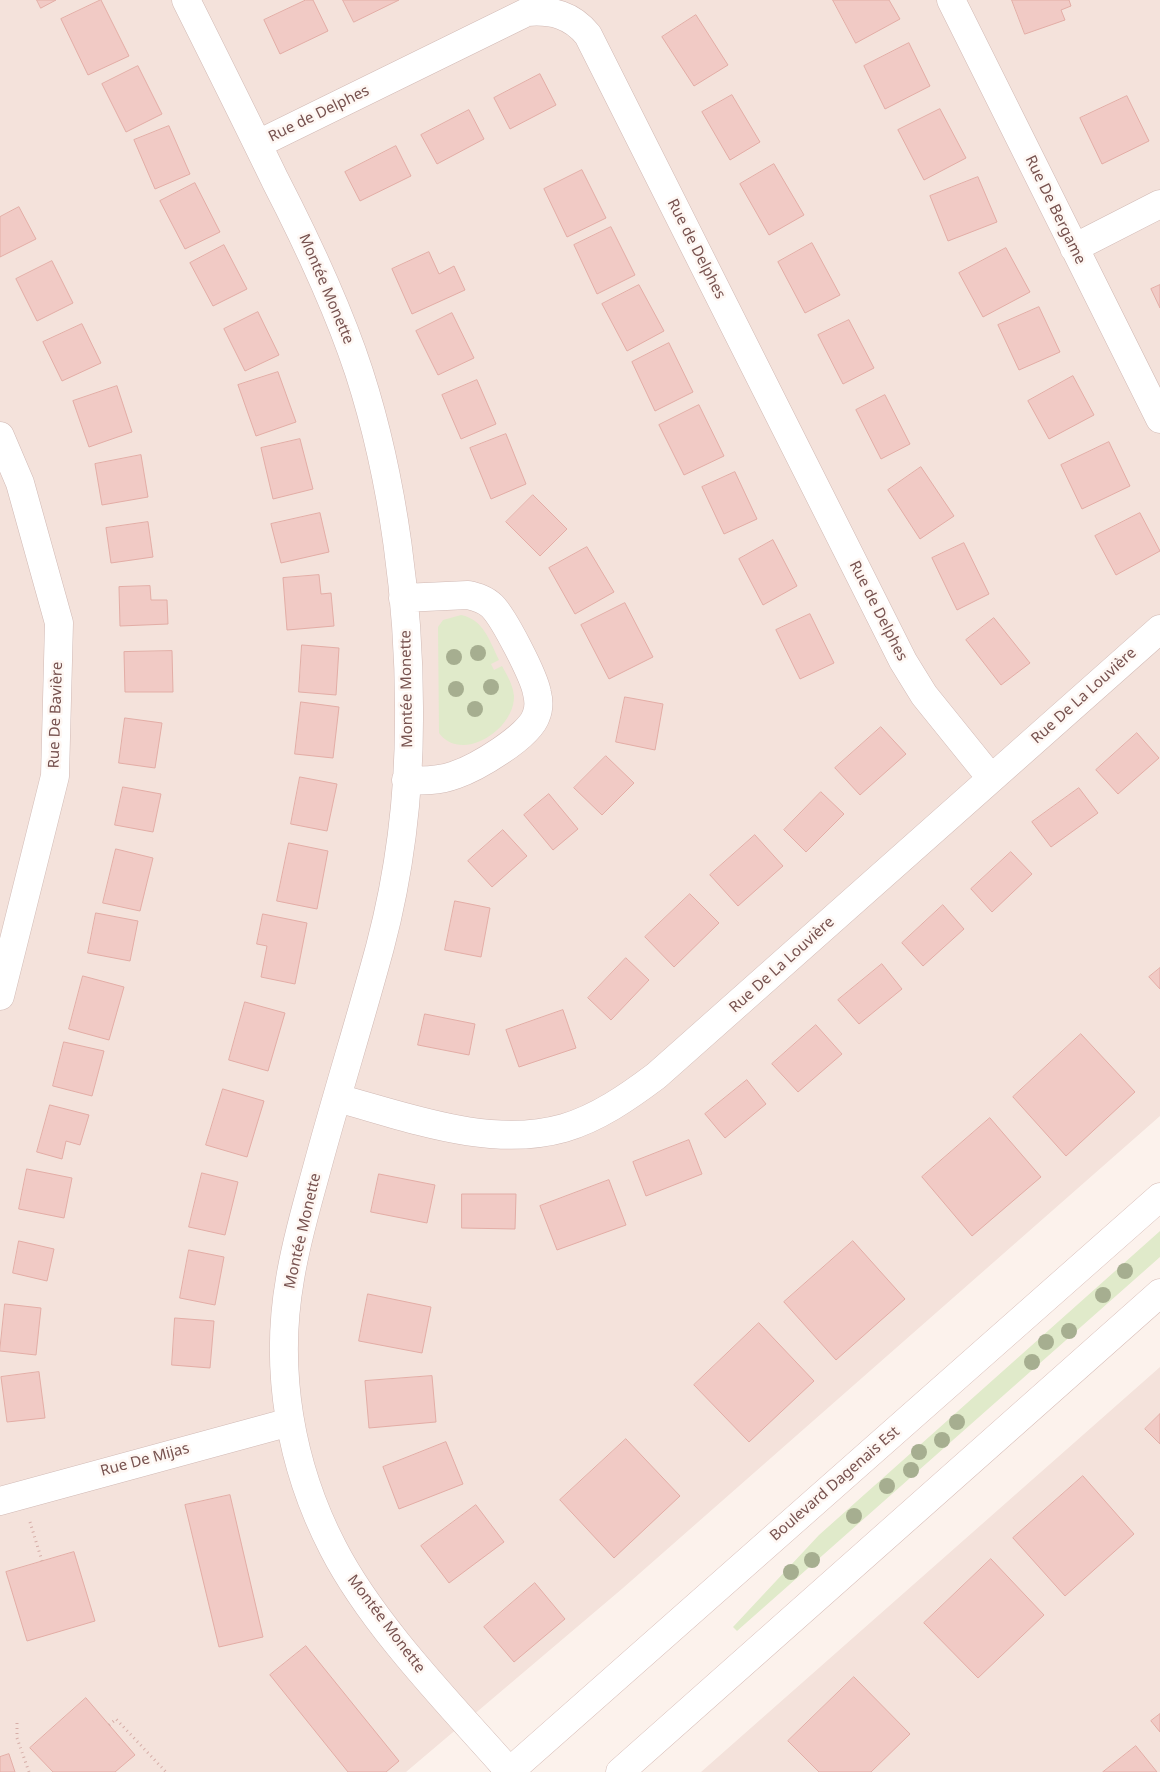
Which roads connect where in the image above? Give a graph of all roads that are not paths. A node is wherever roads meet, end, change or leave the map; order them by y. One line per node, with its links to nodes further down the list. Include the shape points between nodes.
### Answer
1 (186, 0): 3 (street, Montée Monette)
2 (951, 0): 5 (street, Rue De Bergame)
3 (258, 144): 8 (street, Montée Monette, via 327,288 358,368 387,483); 10 (street, Rue de Delphes, via 527,12 557,13 580,26 588,35 903,661 924,695)
4 (1160, 204): 5 (street)
5 (1074, 248): 6 (street, Rue De Bergame)
6 (1160, 418)
7 (0, 436): 12 (street, Rue De Bavière, via 20,483 59,623 55,776)
8 (403, 598): 11 (street, Montée Monette, via 409,699); 11 (street, via 468,595 491,605 502,618 529,673 538,701 536,717 526,732 482,761 442,779)
9 (1160, 629): 10 (street, Rue De La Louvière)
10 (992, 778): 13 (street, Rue De La Louvière, via 656,1076 596,1116 564,1128 531,1135 504,1136 446,1126)
11 (406, 780): 13 (street, Montée Monette, via 390,904)
12 (0, 996)
13 (337, 1098): 16 (street, Montée Monette, via 301,1226 288,1292 283,1362)
14 (1160, 1196): 18 (street, Boulevard Dagenais Est)
15 (1160, 1293): 19 (street)
16 (290, 1422): 17 (street, Rue De Mijas); 18 (street, Montée Monette, via 314,1507 354,1585)
17 (11, 1498)
18 (509, 1772)
19 (620, 1772)

